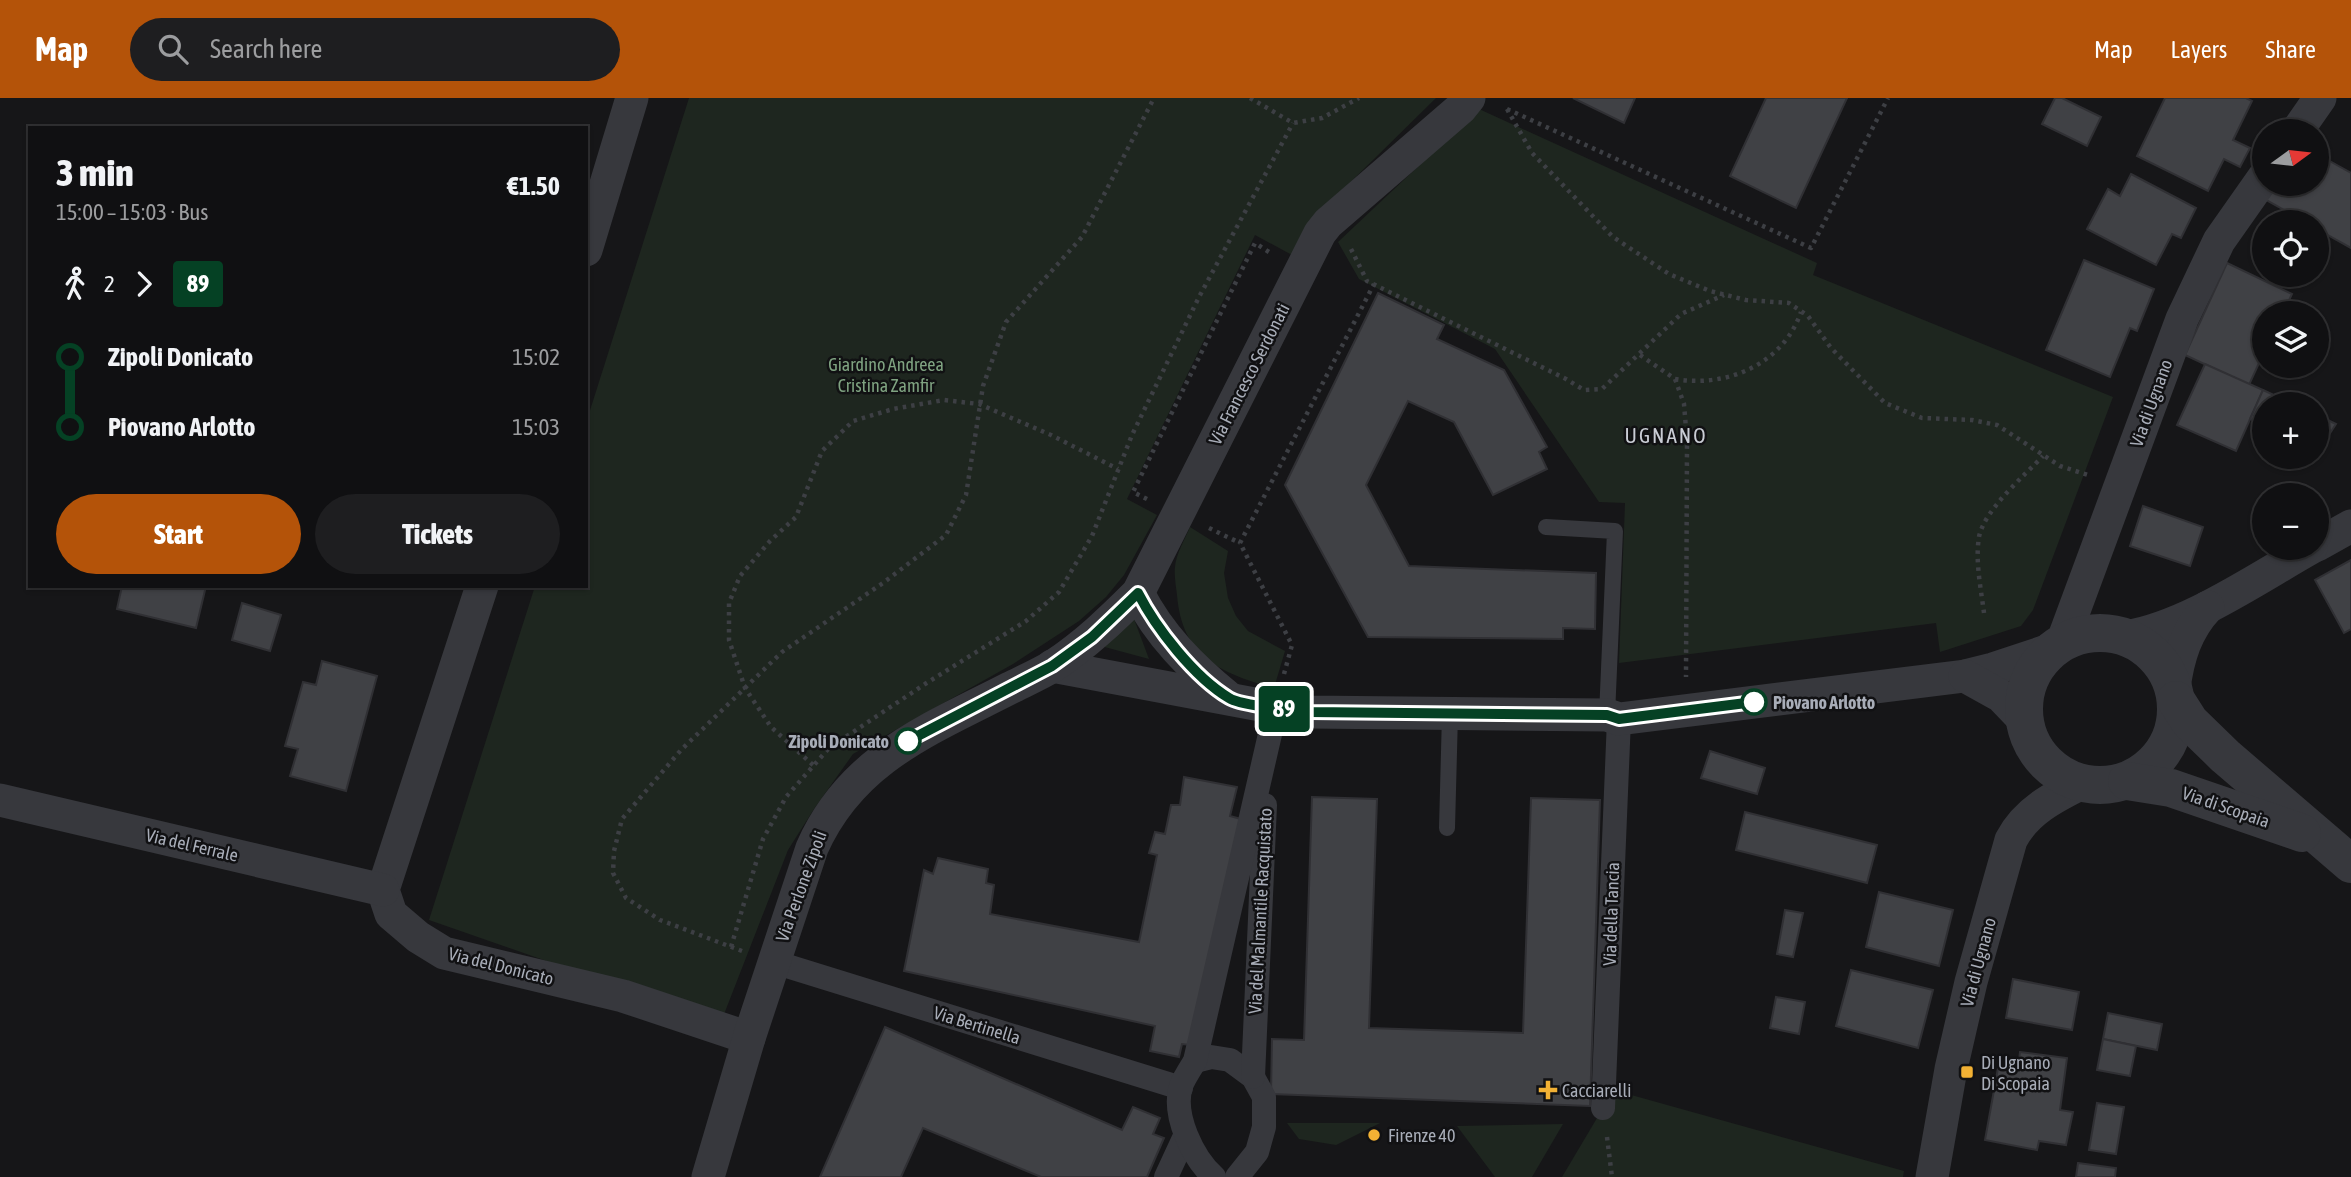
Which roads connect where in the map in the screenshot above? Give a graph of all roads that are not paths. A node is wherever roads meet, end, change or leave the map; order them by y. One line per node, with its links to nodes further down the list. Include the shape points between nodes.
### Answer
1 (632, 98): 6 (street)
2 (2320, 98): 4 (street)
3 (1484, 101): 12 (street, Via Francesco Serdonati, via 1461,108 1320,233)
4 (2305, 119)
5 (2252, 194): 15 (street, Via di Ugnano, via 2219,241 2182,319)
6 (588, 243)
7 (2351, 526): 9 (street)
8 (1546, 527): 22 (lane, via 1615,531)
9 (2329, 538)
10 (2290, 560): 13 (street)
11 (481, 588): 30 (street)
12 (1138, 593): 16 (street, Via Francesco Serdonati, via 1092,637); 20 (street, via 1173,646)
13 (2209, 606): 14 (street, via 2151,632); 18 (street, via 2186,638 2177,664)
14 (2125, 637): 15 (street, via 2093,633); 18 (street, via 2156,657)
15 (2058, 646): 17 (street); 23 (street, Via di Ugnano, via 2043,658 2029,681)
16 (1052, 666): 20 (street); 31 (street, Via Perlone Zipoli, via 908,741 853,784 819,832)
17 (1965, 676): 22 (street); 23 (street, via 2001,696)
18 (2175, 694): 25 (street, via 2176,716 2165,749 2148,768); 29 (street, Via di Scopaia, via 2190,722)
19 (1279, 696): 20 (street); 21 (street, via 1309,712); 24 (street, Via del Malmantile Racquistato)
20 (1231, 700)
21 (1450, 714): 22 (street); 28 (lane)
22 (1613, 717): 36 (street, Via della Tancia)
23 (2025, 721): 26 (street, Via di Ugnano, via 2028,736 2044,761)
24 (1268, 744): 33 (street, Via del Malmantile Racquistato); 34 (street, Via del Malmantile Racquistato)
25 (2127, 781): 26 (street, Via di Ugnano); 29 (street, Via di Scopaia, via 2171,788)
26 (2082, 783): 42 (street, Via di Ugnano, via 2040,807 2011,840 1971,982)
27 (0, 800): 30 (street, Via del Ferrale)
28 (1447, 828)
29 (2337, 852)
30 (383, 890): 32 (street, Via del Donicato, via 391,914 444,953 623,996)
31 (760, 957): 32 (street, Via Perlone Zipoli); 35 (street, Via Bertinella)
32 (749, 1038): 38 (street, Via Perlone Zipoli)
33 (1195, 1061): 34 (street, via 1230,1060); 35 (street, Via del Malmantile Racquistato)
34 (1253, 1077): 41 (street, Via del Malmantile Racquistato, via 1264,1097 1264,1127 1257,1152)
35 (1181, 1088): 37 (street)
36 (1603, 1108)
37 (1185, 1136): 39 (street); 40 (street)
38 (708, 1177)
39 (1167, 1177)
40 (1214, 1177)
41 (1237, 1177)
42 (1932, 1177)

